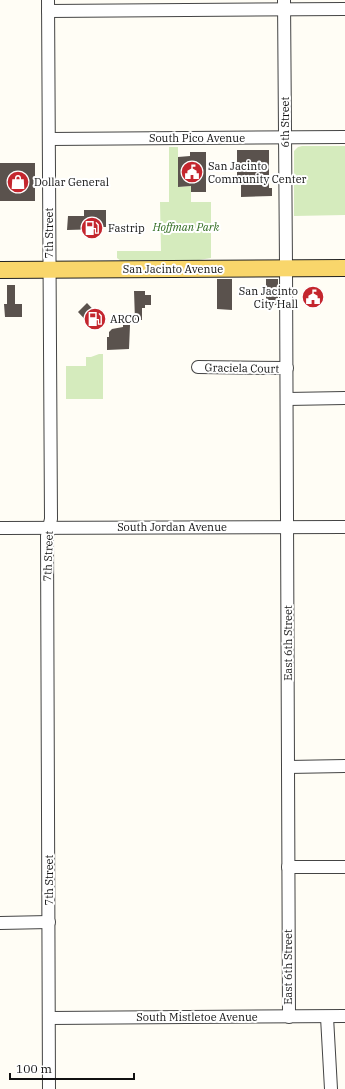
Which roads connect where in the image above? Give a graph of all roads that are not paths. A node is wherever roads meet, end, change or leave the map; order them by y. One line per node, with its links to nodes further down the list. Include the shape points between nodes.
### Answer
1 (48, 5): 2 (street); 6 (street, 7th Street)
2 (284, 5): 3 (street); 4 (street, 6th Street)
3 (345, 9)
4 (285, 138): 5 (street, South Pico Avenue); 6 (street, South Pico Avenue); 9 (street, 6th Street)
5 (345, 138)
6 (49, 139): 8 (street, 7th Street)
7 (345, 268): 9 (main road, San Jacinto Avenue)
8 (49, 269): 9 (main road, San Jacinto Avenue); 10 (main road, San Jacinto Avenue); 18 (street, 7th Street)
9 (286, 269): 12 (street, East 6th Street)
10 (0, 270)
11 (198, 367): 12 (street, Graciela Court)
12 (287, 368): 14 (street, East 6th Street)
13 (345, 398): 14 (street)
14 (287, 399): 15 (street, East 6th Street)
15 (287, 527): 16 (street, South Jordan Avenue); 18 (street, South Jordan Avenue); 20 (street, East 6th Street)
16 (345, 527)
17 (0, 528): 18 (street, South Jordan Avenue)
18 (49, 528): 24 (street, 7th Street)
19 (345, 766): 20 (street)
20 (288, 767): 21 (street, East 6th Street)
21 (288, 867): 22 (street); 27 (street, East 6th Street)
22 (345, 867)
23 (0, 922): 24 (street)
24 (49, 922): 28 (street, 7th Street)
25 (327, 1016): 26 (street, South Mistletoe Avenue); 27 (street, South Mistletoe Avenue); 30 (street)
26 (345, 1016)
27 (289, 1017): 28 (street, South Mistletoe Avenue)
28 (49, 1018): 29 (street, 7th Street)
29 (50, 1089)
30 (331, 1089)

